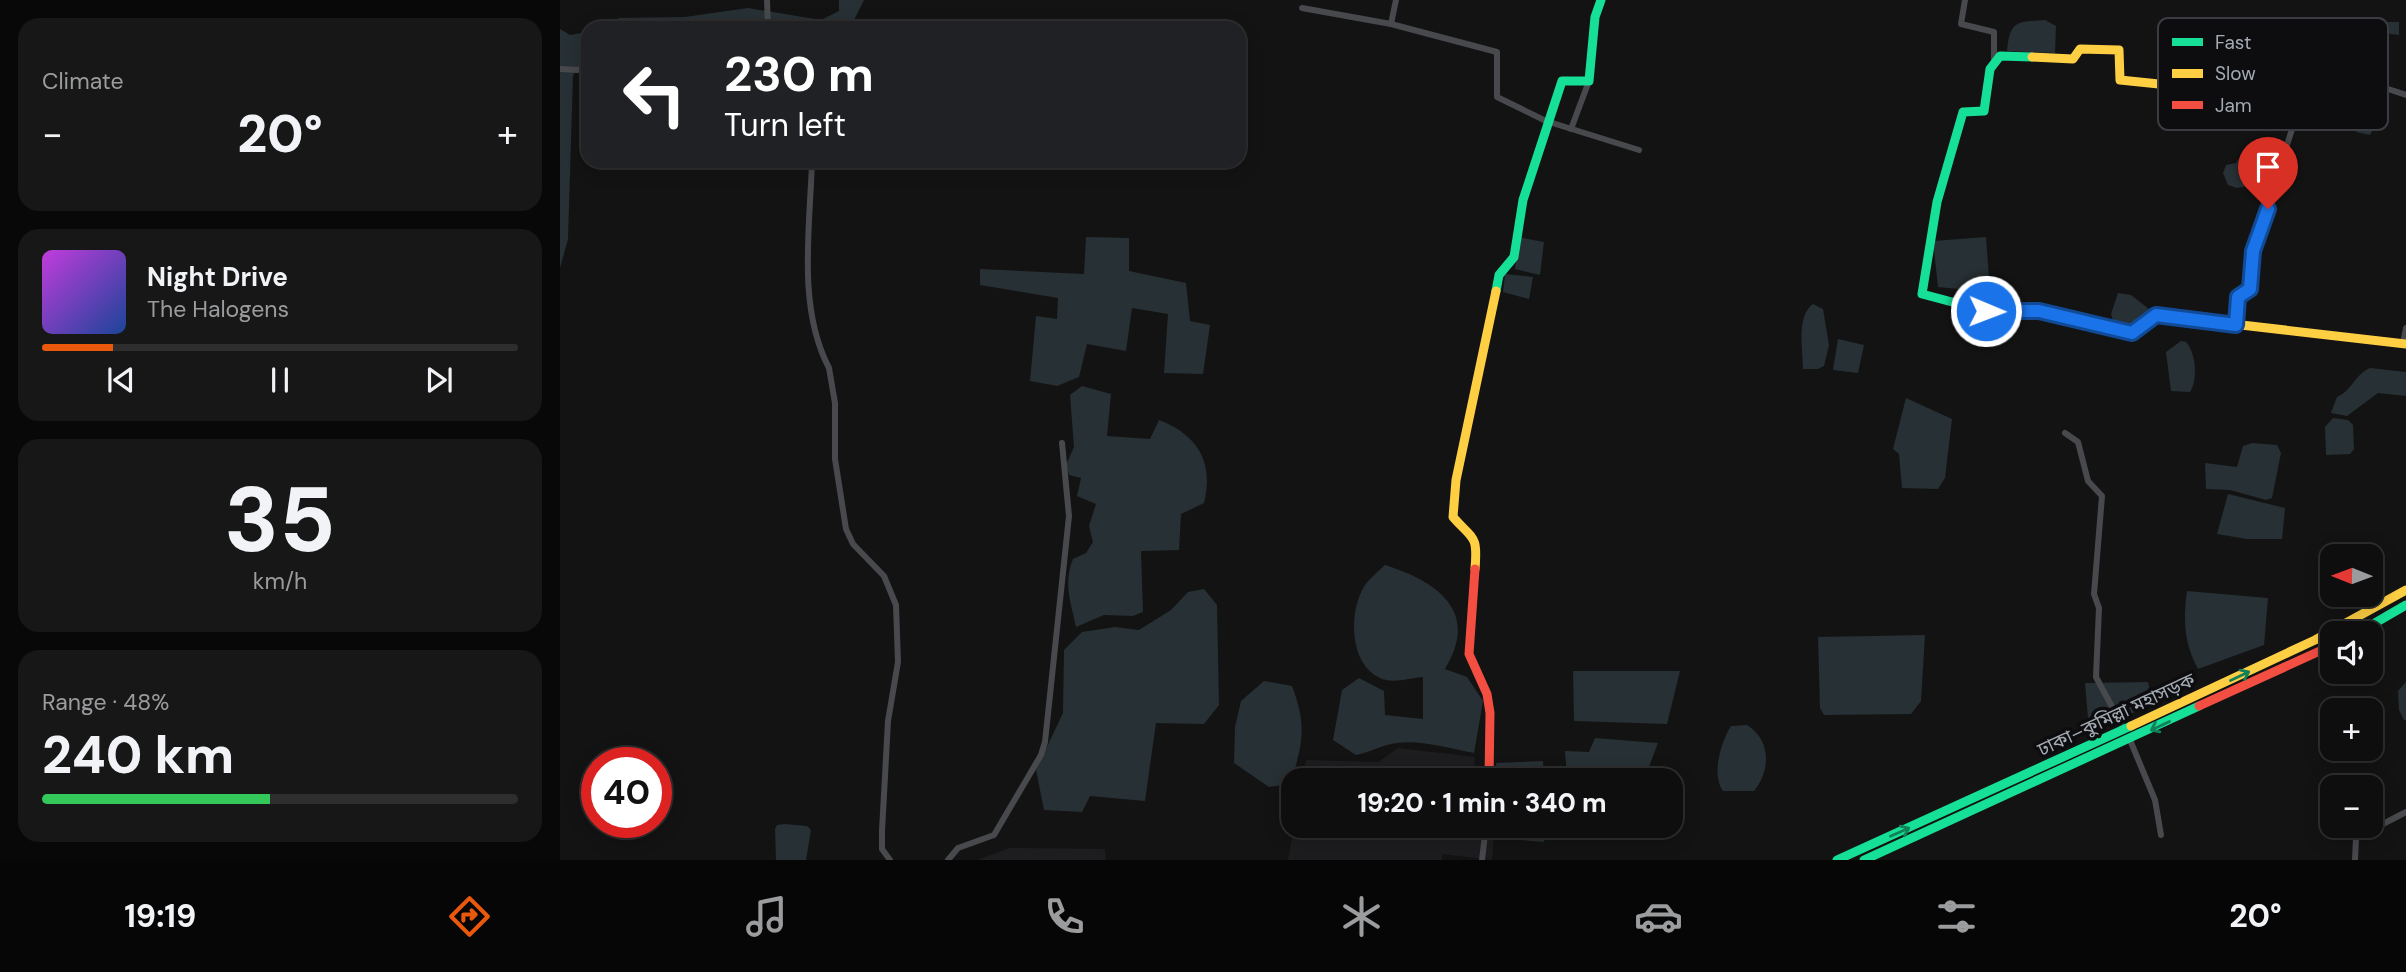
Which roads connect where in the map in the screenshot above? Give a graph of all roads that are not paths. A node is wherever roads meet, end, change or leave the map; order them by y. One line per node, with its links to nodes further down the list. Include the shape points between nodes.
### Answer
1 (1396, 0): 7 (street)
2 (1601, 0): 11 (main road)
3 (1965, 0): 8 (street, via 1961,24 1994,32)
4 (768, 3): 6 (street)
5 (1302, 8): 7 (street)
6 (768, 21)
7 (1391, 24): 15 (street, via 1497,52 1497,97)
8 (1994, 61): 12 (main road, via 2000,57 2073,59 2080,49 2119,50 2120,80); 20 (main road, via 1984,111 1963,112 1946,161 1930,224 1922,295 1986,311 2039,311 2123,332 2137,330 2156,315)
9 (581, 68): 10 (street)
10 (560, 69)
11 (1589, 81): 15 (main road, via 1562,81); 16 (street)
12 (2158, 84)
13 (2388, 89): 14 (street)
14 (2406, 95)
15 (1546, 121): 16 (street); 31 (main road, via 1523,200 1514,257 1499,275 1456,480 1453,517 1470,531 1477,548 1469,654 1488,694)
16 (1571, 129): 18 (street)
17 (2292, 130): 20 (street, via 2253,251 2250,289 2238,297)
18 (1639, 150)
19 (812, 168): 35 (street, via 811,317 829,368 841,508 849,538 884,576 898,617 882,831 882,849)
20 (2236, 325): 22 (main road)
21 (2406, 328): 22 (street)
22 (2404, 344)
23 (2065, 433): 29 (street, via 2078,442 2088,481 2102,496 2094,594 2099,608 2096,677)
24 (1062, 443): 36 (street, via 1069,516 1045,742 994,835 958,848)
25 (2406, 590): 29 (main road, ঢাকা–কুমিল্লা মহাসড়ক, one-way to 25, via 2357,620)
26 (2406, 605): 27 (main road)
27 (2378, 621)
28 (2320, 651): 30 (main road, ঢাকা–কুমিল্লা মহাসড়ক, one-way to 30)
29 (2124, 729): 38 (main road, ঢাকা–কুমিল্লা মহাসড়ক, one-way to 29)
30 (2130, 740): 33 (street, via 2154,800); 39 (main road, ঢাকা–কুমিল্লা মহাসড়ক)
31 (1489, 768)
32 (2406, 812): 40 (street, via 2356,838)
33 (2161, 835)
34 (1485, 838): 37 (street)
35 (890, 860)
36 (948, 860)
37 (1482, 860)
38 (1837, 860)
39 (1864, 860)
40 (2355, 860)

